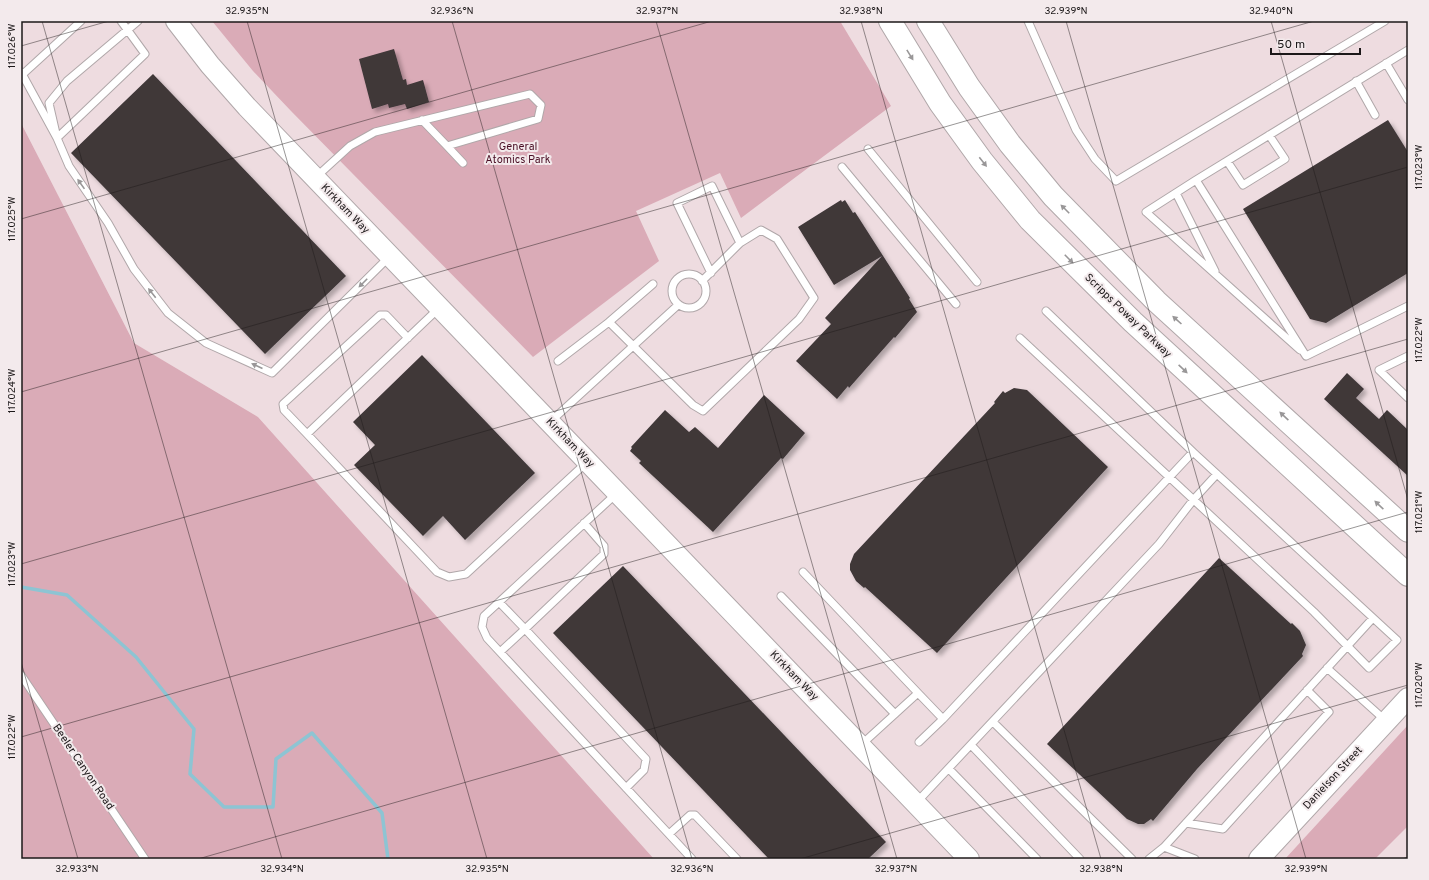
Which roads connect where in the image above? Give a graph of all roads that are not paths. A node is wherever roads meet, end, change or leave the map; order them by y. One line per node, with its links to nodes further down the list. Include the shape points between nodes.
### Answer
1 (81, 21): 12 (lane)
2 (121, 21): 9 (lane)
3 (138, 21): 9 (lane)
4 (176, 21): 24 (main road, Kirkham Way, via 224,81)
5 (890, 21): 58 (main road, Scripps Poway Parkway, one-way to 58, via 940,103 982,161 1030,220 1132,322)
6 (928, 21): 56 (main road, one-way to 6, via 1156,301 1052,196 982,106)
7 (1028, 21): 8 (lane, via 1076,130 1095,159 1116,181)
8 (1385, 21)
9 (127, 31): 18 (lane, via 67,81 49,103); 18 (lane, via 145,54)
10 (1408, 50): 11 (lane)
11 (1386, 63): 13 (lane); 14 (lane)
12 (22, 73): 18 (lane)
13 (1356, 81): 15 (lane); 17 (lane)
14 (1408, 100)
15 (1375, 115)
16 (422, 120): 19 (lane); 19 (lane, via 530,94 541,105 538,119); 24 (lane, via 374,132 350,146)
17 (1270, 135): 21 (lane); 21 (lane, via 1285,159 1243,185)
18 (56, 138): 28 (lane, one-way to 18, via 272,373 206,344 168,313 134,269 108,223 69,166)
19 (446, 146): 22 (lane)
20 (868, 148): 32 (lane)
21 (1227, 161): 25 (lane)
22 (463, 163)
23 (842, 167): 34 (lane)
24 (315, 178): 28 (main road, Kirkham Way)
25 (1196, 180): 26 (lane); 43 (lane)
26 (1176, 193): 30 (lane); 30 (lane, via 1146,212)
27 (740, 243): 29 (lane); 29 (lane, via 712,186 677,203); 42 (lane, via 761,230 777,239 814,298 799,319 782,336 703,411 693,405)
28 (390, 256): 37 (main road, Kirkham Way)
29 (711, 273): 31 (lane)
30 (1218, 276): 43 (lane)
31 (702, 281): 35 (lane, via 706,292 698,306 688,309); 35 (lane, via 689,274 675,280 672,296)
32 (977, 282)
33 (653, 284): 39 (lane)
34 (956, 304)
35 (678, 305): 42 (lane)
36 (1408, 306): 43 (lane)
37 (440, 308): 40 (lane); 47 (main road, Kirkham Way)
38 (1046, 310): 49 (lane)
39 (609, 322): 42 (lane); 45 (lane)
40 (408, 338): 48 (lane); 48 (lane, via 386,315 380,315 283,404 284,410)
41 (1020, 338): 52 (lane)
42 (633, 346): 47 (lane)
43 (1306, 356)
44 (1408, 356): 46 (lane, via 1379,370)
45 (558, 361)
46 (1408, 398)
47 (550, 422): 50 (main road, Kirkham Way)
48 (307, 434): 50 (lane, via 437,572 449,576 466,574)
49 (1193, 452): 51 (lane); 52 (lane)
50 (588, 462): 53 (main road, Kirkham Way)
51 (1217, 474): 54 (lane); 61 (lane)
52 (1170, 477): 54 (lane); 71 (lane)
53 (617, 492): 55 (lane); 76 (main road, Kirkham Way)
54 (1194, 499): 63 (lane); 73 (lane, via 1159,544)
55 (584, 523): 60 (lane); 62 (lane, via 604,546 604,554)
56 (1408, 531)
57 (803, 572): 68 (lane)
58 (1408, 575)
59 (781, 596): 70 (lane)
60 (499, 602): 62 (lane); 64 (lane, via 484,616 482,627 486,638)
61 (1373, 618): 63 (lane); 63 (lane, via 1397,640 1369,668)
62 (525, 629): 64 (lane); 78 (lane, via 646,759 644,770)
63 (1347, 646): 65 (lane)
64 (500, 652): 78 (lane)
65 (1327, 668): 67 (lane); 72 (lane)
66 (21, 674): 83 (lane, Beeler Canyon Road)
67 (1307, 690): 80 (lane); 80 (lane, via 1329,712 1229,823 1223,828)
68 (918, 693): 70 (lane); 71 (lane)
69 (1408, 698): 72 (main road, Danielson Street)
70 (895, 714): 76 (lane)
71 (943, 719): 74 (lane)
72 (1386, 721): 92 (main road, Danielson Street)
73 (993, 722): 75 (lane); 89 (lane)
74 (919, 742)
75 (971, 745): 77 (lane); 88 (lane)
76 (860, 746): 79 (main road, Kirkham Way)
77 (949, 768): 79 (lane); 87 (lane)
78 (626, 788): 81 (lane)
79 (916, 804): 86 (main road, Kirkham Way)
80 (1186, 823): 82 (lane)
81 (669, 834): 84 (lane); 85 (lane, via 690,815 695,815)
82 (1164, 846): 90 (lane); 91 (lane)
83 (145, 859)
84 (692, 859)
85 (737, 859)
86 (969, 859)
87 (1037, 859)
88 (1080, 859)
89 (1132, 859)
90 (1149, 859)
91 (1195, 859)
92 (1259, 859)

